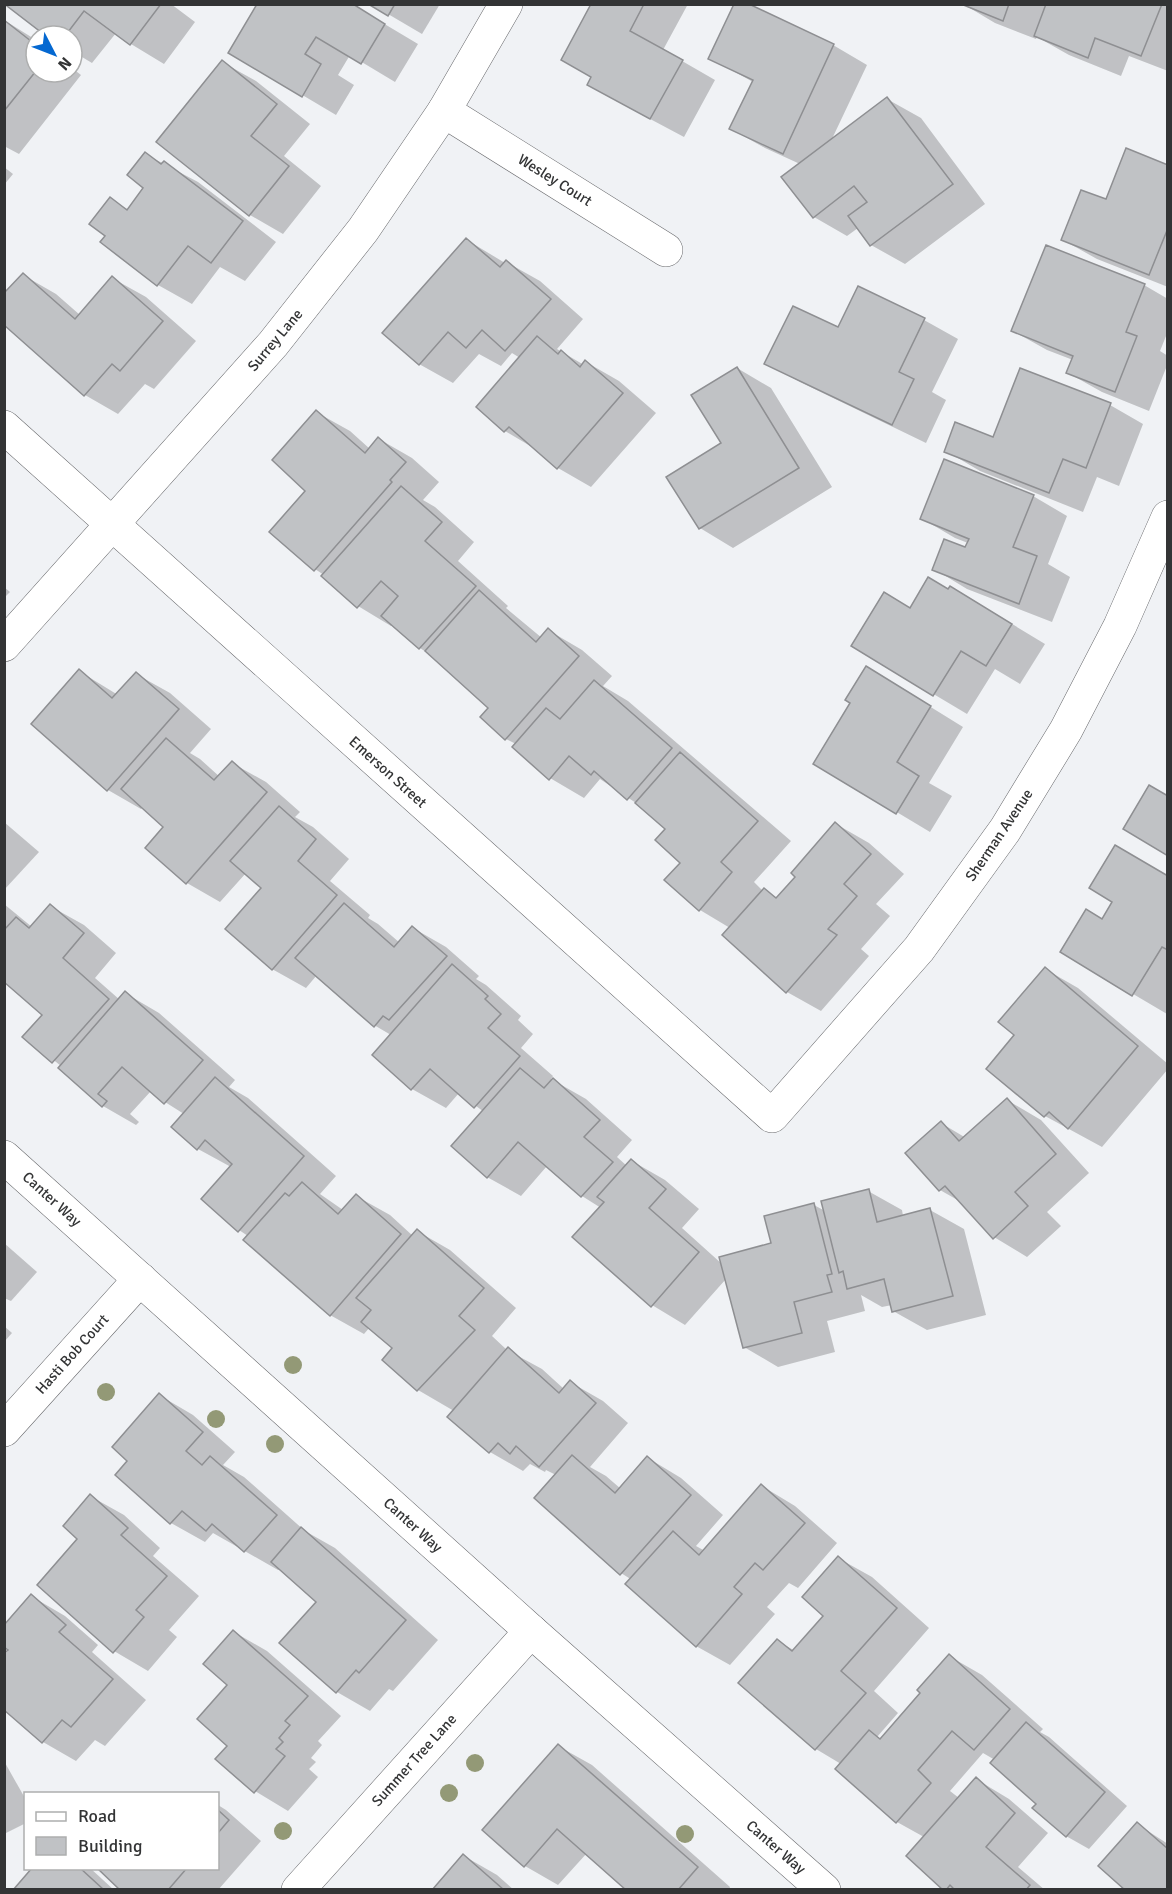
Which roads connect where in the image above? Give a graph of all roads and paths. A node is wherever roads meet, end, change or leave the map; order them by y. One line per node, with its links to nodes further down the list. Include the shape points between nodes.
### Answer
1 (506, 4): 2 (street, Surrey Lane)
2 (444, 111): 3 (street, Wesley Court); 6 (street, Surrey Lane, via 363,230 273,344)
3 (666, 250)
4 (4, 427): 6 (street, Emerson Street)
5 (1167, 516): 8 (street, Sherman Avenue, via 1120,626 1066,730 1005,830 919,949)
6 (113, 525): 7 (street, Surrey Lane); 8 (street, Emerson Street)
7 (4, 645)
8 (772, 1116)
9 (4, 1157): 10 (street, Canter Way)
10 (140, 1279): 11 (street, Hasti Bob Court); 12 (street, Canter Way)
11 (4, 1430)
12 (531, 1630): 13 (street, Summer Tree Lane); 14 (street, Canter Way)
13 (298, 1890)
14 (824, 1890)

